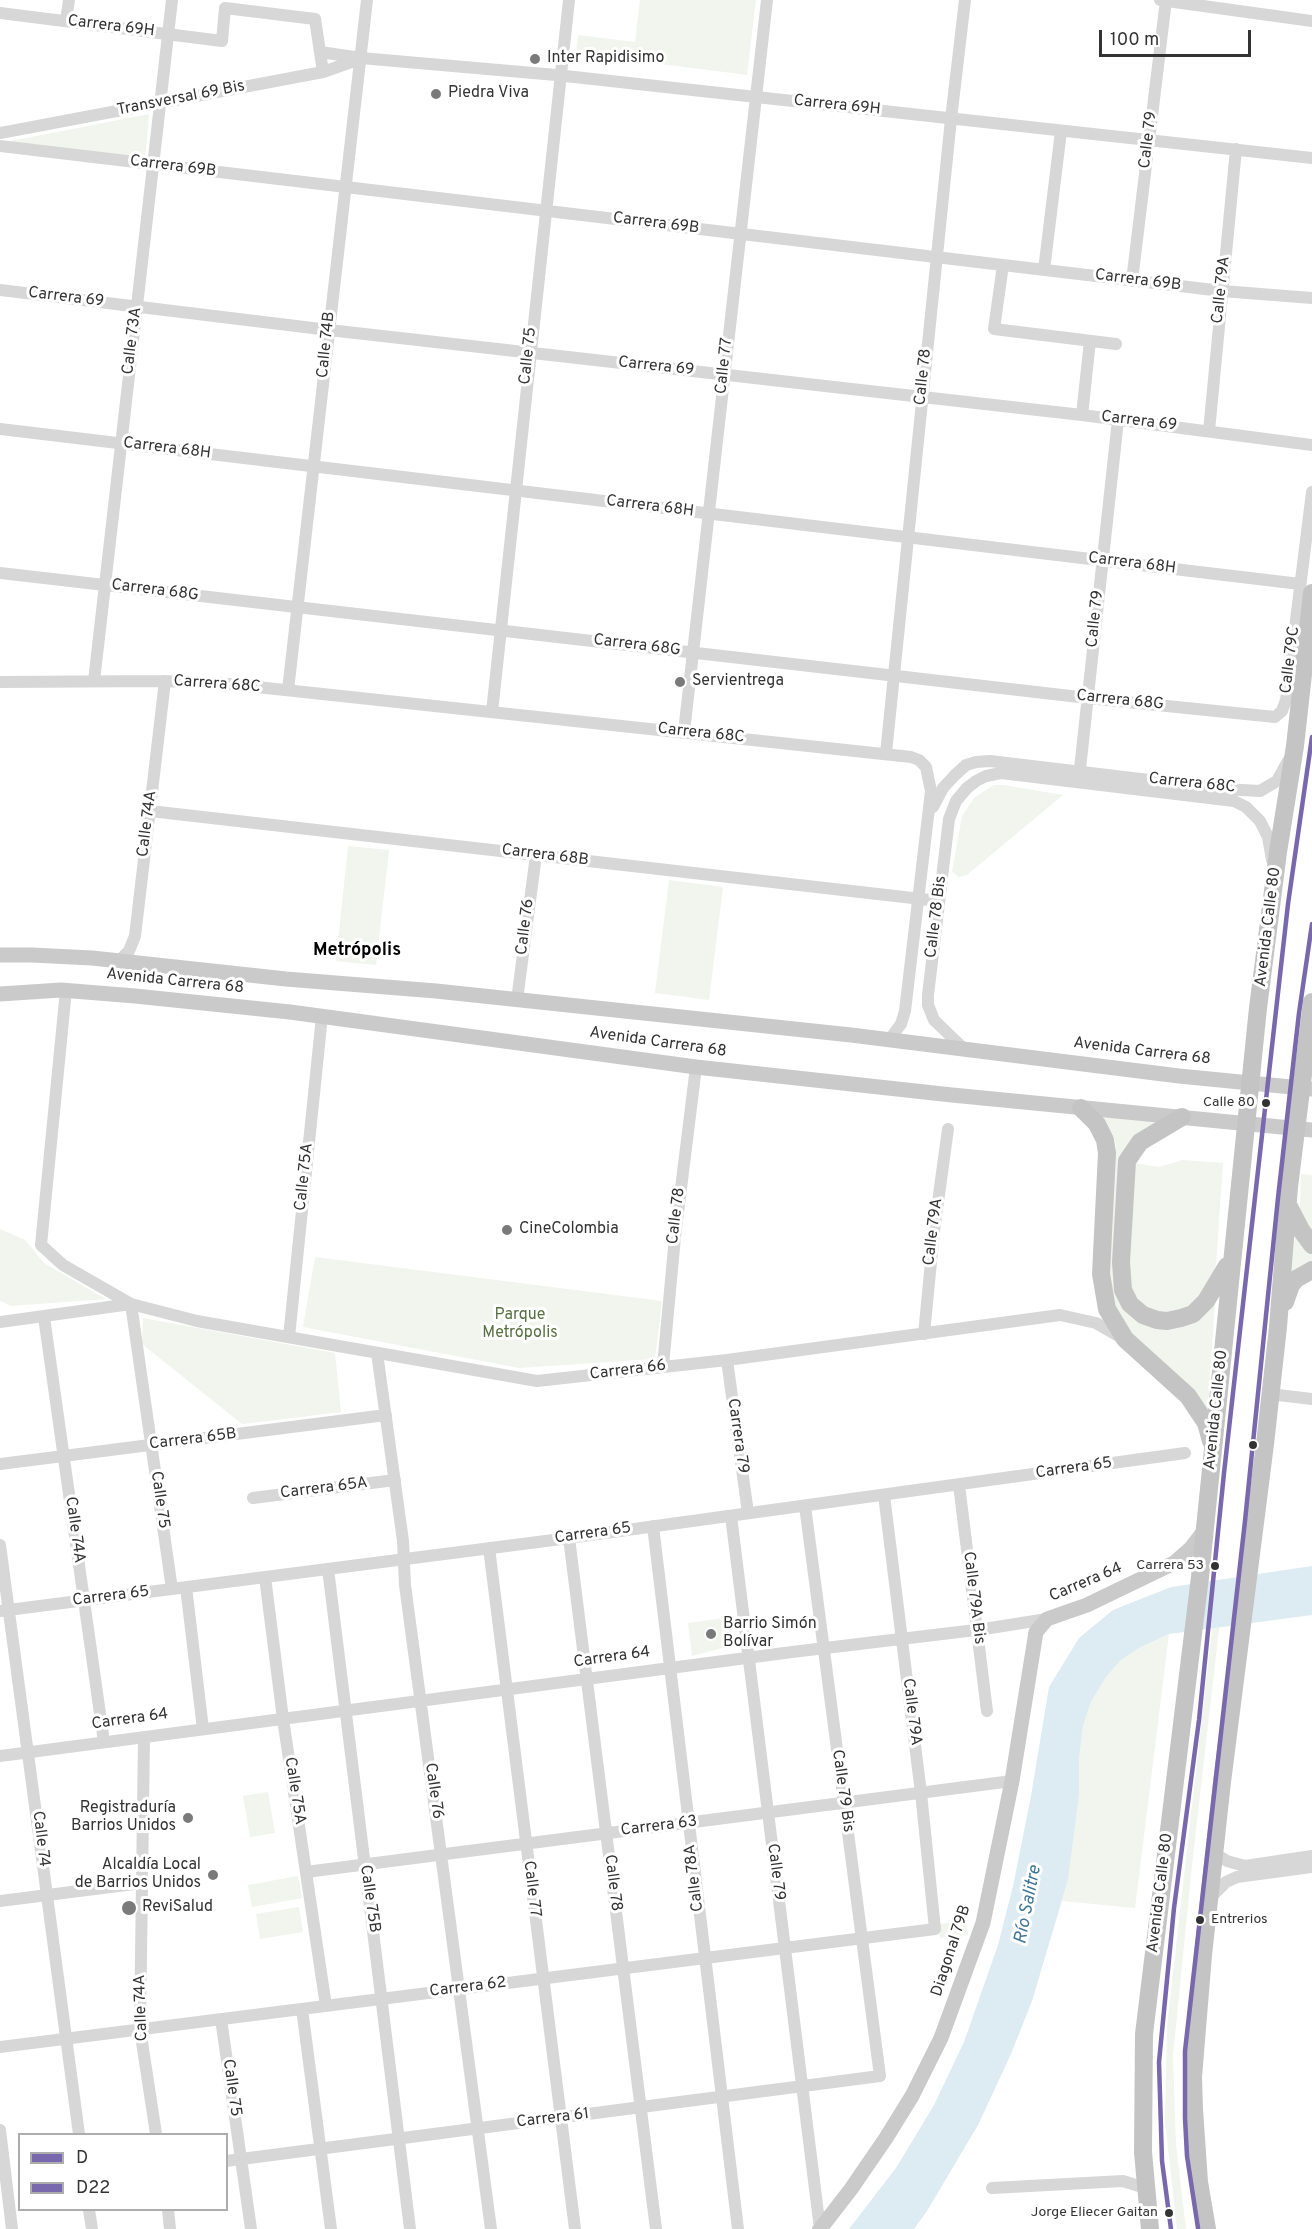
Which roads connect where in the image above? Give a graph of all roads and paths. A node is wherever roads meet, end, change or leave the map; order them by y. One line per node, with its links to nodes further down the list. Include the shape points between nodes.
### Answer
1 (69, 0): 10 (street)
2 (172, 0): 12 (street, Calle 73A)
3 (367, 0): 14 (street, Calle 74B)
4 (569, 0): 16 (street, Calle 75)
5 (767, 0): 17 (street, Calle 77)
6 (965, 0): 19 (street, Calle 78)
7 (1160, 0): 8 (street)
8 (1166, 0): 11 (street); 22 (street, Calle 79)
9 (0, 13): 10 (street, Carrera 69H)
10 (66, 21): 12 (street, Carrera 69H)
11 (1312, 21)
12 (168, 34): 13 (street, Carrera 69H, via 222,41 225,8 315,19); 18 (street, Calle 73A)
13 (320, 52): 14 (street, Carrera 69H); 15 (street)
14 (361, 58): 15 (street, Transversal 69 Bis); 16 (street, Carrera 69H); 27 (street, Calle 74B)
15 (323, 72): 18 (street, Transversal 69 Bis)
16 (560, 76): 17 (street, Carrera 69H); 28 (street, Calle 75)
17 (756, 98): 19 (street, Carrera 69H); 29 (street, Calle 77)
18 (160, 103): 21 (street, Transversal 69 Bis); 26 (street, Calle 73A)
19 (951, 119): 20 (street, Carrera 69H); 30 (street, Calle 78)
20 (1061, 131): 22 (street, Carrera 69H); 32 (street)
21 (0, 133)
22 (1149, 140): 24 (street, Carrera 69H); 33 (street, Calle 79)
23 (0, 146): 26 (street, Carrera 69B)
24 (1236, 149): 25 (street, Carrera 69H); 35 (street, Calle 79A)
25 (1312, 158)
26 (153, 164): 27 (street, Carrera 69B); 37 (street, Calle 73A)
27 (345, 187): 28 (street, Carrera 69B); 38 (street, Calle 74B)
28 (545, 211): 29 (street, Carrera 69B); 41 (street, Calle 75)
29 (740, 234): 30 (street, Carrera 69B); 42 (street, Calle 77)
30 (937, 257): 31 (street, Carrera 69B); 43 (street, Calle 78)
31 (1003, 265): 32 (street, Carrera 69B); 39 (street, via 994,329)
32 (1044, 270): 33 (street, Carrera 69B)
33 (1132, 280): 35 (street, Carrera 69B)
34 (0, 290): 37 (street, Carrera 69)
35 (1222, 291): 36 (street, Carrera 69B); 47 (street, Calle 79A)
36 (1312, 298)
37 (137, 307): 38 (street, Carrera 69); 48 (street, Calle 73A)
38 (329, 330): 41 (street, Carrera 69); 50 (street, Calle 74B)
39 (1090, 341): 40 (street); 44 (street)
40 (1116, 344)
41 (530, 353): 42 (street, Carrera 69); 51 (street, Calle 75)
42 (724, 375): 43 (street, Carrera 69); 53 (street, Calle 77)
43 (922, 398): 44 (street, Carrera 69); 54 (street, Calle 78)
44 (1082, 415): 45 (street, Carrera 69)
45 (1118, 420): 47 (street, Carrera 69); 55 (street, Calle 79)
46 (0, 429): 48 (street, Carrera 68H)
47 (1209, 431): 49 (street, Carrera 69)
48 (121, 444): 50 (street, Carrera 68H); 57 (street, Calle 73A)
49 (1312, 445)
50 (313, 467): 51 (street, Carrera 68H); 59 (street, Calle 74B)
51 (515, 491): 53 (street, Carrera 68H); 60 (street, Calle 75)
52 (1312, 492): 58 (street)
53 (709, 514): 54 (street, Carrera 68H); 62 (street, Calle 77)
54 (908, 537): 55 (street, Carrera 68H); 63 (street, Calle 78)
55 (1103, 560): 58 (street, Carrera 68H); 68 (street, Calle 79)
56 (0, 573): 57 (street, Carrera 68G)
57 (105, 585): 59 (street, Carrera 68G); 64 (street, Calle 73A)
58 (1306, 588): 61 (highway, Avenida Calle 80)
59 (297, 607): 60 (street, Carrera 68G); 67 (street, Calle 74B)
60 (500, 631): 62 (street, Carrera 68G); 69 (street, Calle 75)
61 (1300, 640): 70 (street, Calle 79C, via 1286,700); 72 (highway, Avenida Calle 80)
62 (693, 653): 63 (street, Carrera 68G); 71 (street, Calle 77)
63 (894, 676): 68 (street, Carrera 68G); 73 (street, Calle 78)
64 (94, 681): 65 (street, Carrera 68C); 66 (street, Carrera 68C)
65 (165, 681): 67 (street, Carrera 68C); 77 (street, Calle 74A)
66 (0, 682)
67 (288, 690): 69 (street, Carrera 68C)
68 (1088, 698): 70 (street, Carrera 68G); 74 (street, Calle 79)
69 (492, 712): 71 (street, Carrera 68C)
70 (1275, 717)
71 (684, 732): 73 (street, Carrera 68C)
72 (1295, 746): 76 (street, Carrera 68C, via 1281,776 1267,788); 80 (highway, Avenida Calle 80)
73 (886, 753): 78 (street, Carrera 68C, via 919,760 926,767 931,791)
74 (1079, 777): 75 (street, Carrera 68C, via 1001,773); 76 (street, Carrera 68C); 78 (street, Carrera 68C, via 990,761 976,762 966,765 949,781)
75 (976, 781): 82 (street, Calle 78 Bis, via 956,801 950,819)
76 (1216, 793): 80 (street, Carrera 68C, via 1246,807 1260,821 1269,843)
77 (150, 811): 79 (street, Carrera 68B); 84 (street, Calle 74A, via 135,936)
78 (928, 818): 81 (street, Calle 78 Bis)
79 (536, 855): 81 (street, Carrera 68B); 87 (street, Calle 76)
80 (1275, 879): 100 (highway, Avenida Calle 80)
81 (918, 899): 82 (street, Carrera 68B); 90 (street, Calle 78 Bis, via 904,1017)
82 (939, 901): 91 (street, Calle 78 Bis, via 928,1005 934,1020)
83 (0, 955): 84 (main road, Avenida Carrera 68)
84 (119, 962): 87 (main road, Avenida Carrera 68)
85 (66, 990): 86 (main road, Avenida Carrera 68); 89 (main road, Avenida Carrera 68); 102 (street, Carrera 66, via 41,1245 63,1265)
86 (0, 994)
87 (517, 999): 90 (main road, Avenida Carrera 68)
88 (1311, 1008): 98 (highway)
89 (322, 1016): 92 (main road, Avenida Carrera 68); 107 (street, Calle 75A)
90 (889, 1040): 91 (main road, Avenida Carrera 68)
91 (964, 1049): 93 (main road, Avenida Carrera 68)
92 (696, 1067): 94 (main road, Avenida Carrera 68); 111 (street, Calle 78)
93 (1312, 1089)
94 (1081, 1108): 95 (main road, Avenida Carrera 68); 108 (highway, via 1105,1140 1101,1274 1107,1309)
95 (1182, 1117): 97 (main road, Avenida Carrera 68); 100 (highway, via 1148,1136 1127,1161 1123,1290 1130,1304 1143,1315 1167,1322 1181,1318 1193,1314 1206,1301)
96 (948, 1129): 106 (street, Calle 79A)
97 (1312, 1130)
98 (1288, 1195): 99 (highway, via 1301,1230); 105 (highway)
99 (1312, 1245)
100 (1231, 1259): 116 (highway, Avenida Calle 80)
101 (1312, 1270): 105 (highway, via 1291,1285)
102 (131, 1304): 103 (street, Carrera 66); 107 (street, Carrera 66); 115 (street, Calle 75)
103 (44, 1317): 104 (street, Carrera 66); 118 (street, Calle 74A)
104 (0, 1322)
105 (1278, 1327): 112 (highway)
106 (924, 1334): 108 (street, Carrera 66, via 1060,1315 1096,1323); 110 (street, Carrera 66)
107 (289, 1337): 109 (street, Carrera 66)
108 (1125, 1339): 116 (highway, via 1188,1396 1206,1423)
109 (377, 1353): 111 (street, Carrera 66, via 537,1381); 114 (street, Calle 76)
110 (726, 1360): 111 (street, Carrera 66); 125 (street, Carrera 79)
111 (663, 1366)
112 (1270, 1394): 113 (street); 165 (highway)
113 (1312, 1400)
114 (386, 1415): 115 (street, Carrera 65B); 120 (street, Calle 76)
115 (151, 1445): 118 (street, Carrera 65B); 138 (street, Calle 75)
116 (1213, 1449): 128 (highway, Avenida Calle 80)
117 (1185, 1453): 121 (street, Carrera 65)
118 (63, 1456): 119 (street, Carrera 65B); 139 (street, Calle 74A)
119 (0, 1464)
120 (395, 1480): 123 (street, Carrera 65A); 132 (street, Calle 76)
121 (959, 1485): 122 (street, Carrera 65); 142 (street, Calle 79A Bis)
122 (884, 1495): 124 (street, Carrera 65); 143 (street, Calle 79A)
123 (253, 1498)
124 (805, 1506): 125 (street, Carrera 65); 144 (street, Calle 79 Bis)
125 (748, 1513): 126 (street, Carrera 65)
126 (731, 1516): 127 (street, Carrera 65); 145 (street, Calle 79)
127 (653, 1526): 129 (street, Carrera 65); 146 (street, Calle 78A)
128 (1204, 1531): 133 (main road, Carrera 64); 136 (highway, Avenida Calle 80)
129 (569, 1538): 131 (street, Carrera 65); 147 (street, Calle 78)
130 (0, 1545): 140 (street, Calle 74)
131 (489, 1548): 132 (street, Carrera 65); 148 (street, Calle 77)
132 (404, 1559): 134 (street, Carrera 65); 149 (street, Calle 76)
133 (1174, 1563): 136 (main road); 141 (main road, Carrera 64, via 1087,1605)
134 (328, 1569): 135 (street, Carrera 65); 150 (street, Calle 75B)
135 (264, 1577): 137 (street, Carrera 65); 152 (street, Calle 75A)
136 (1200, 1577): 202 (highway, Avenida Calle 80, via 1144,2034)
137 (186, 1587): 138 (street, Carrera 65); 153 (street)
138 (172, 1589): 139 (street, Carrera 65)
139 (84, 1600): 140 (street, Carrera 65); 155 (street, Calle 74A)
140 (4, 1610): 156 (street, Calle 74)
141 (1047, 1619): 142 (street, Carrera 64); 158 (main road, Diagonal 79B, via 1034,1639)
142 (977, 1630): 143 (street, Carrera 64); 151 (street, Calle 79A Bis)
143 (902, 1638): 144 (street, Carrera 64); 159 (street, Calle 79A)
144 (823, 1648): 145 (street, Carrera 64); 160 (street, Calle 79 Bis)
145 (749, 1658): 146 (street, Carrera 64); 161 (street, Calle 79)
146 (670, 1668): 147 (street, Carrera 64); 162 (street, Calle 78A)
147 (586, 1679): 148 (street, Carrera 64); 163 (street, Calle 78)
148 (507, 1690): 149 (street, Carrera 64); 164 (street, Calle 77)
149 (421, 1701): 150 (street, Carrera 64); 166 (street, Calle 76)
150 (345, 1710): 152 (street, Carrera 64); 168 (street, Calle 75B)
151 (987, 1711)
152 (283, 1719): 153 (street, Carrera 64); 170 (street, Calle 75A)
153 (203, 1729): 154 (street, Carrera 64)
154 (144, 1737): 155 (street, Carrera 64); 171 (street, Calle 74A)
155 (104, 1742): 156 (street, Carrera 64)
156 (29, 1752): 157 (street, Carrera 64); 172 (street, Calle 74)
157 (0, 1756)
158 (1011, 1782): 159 (street, Carrera 63); 217 (main road, Diagonal 79B, via 983,1923 941,2038 886,2138)
159 (921, 1793): 160 (street, Carrera 63); 175 (street, Calle 79A)
160 (844, 1803): 161 (street, Carrera 63); 176 (street, Calle 79 Bis)
161 (768, 1813): 162 (street, Carrera 63); 177 (street, Calle 79)
162 (689, 1823): 163 (street, Carrera 63); 178 (street, Calle 78A)
163 (606, 1834): 164 (street, Carrera 63); 179 (street, Calle 78)
164 (526, 1844): 166 (street, Carrera 63); 180 (street, Calle 77)
165 (1214, 1853): 167 (street, via 1227,1862 1245,1866); 173 (highway)
166 (442, 1855): 168 (street, Carrera 63); 181 (street, Calle 76)
167 (1312, 1856)
168 (364, 1865): 170 (street, Carrera 63); 182 (street, Calle 75B)
169 (1312, 1867): 173 (street, via 1237,1877)
170 (306, 1872): 183 (street, Calle 75A)
171 (142, 1882): 172 (street); 186 (street, Calle 74A)
172 (47, 1895): 174 (street); 187 (street, Calle 74)
173 (1210, 1898): 219 (highway, via 1193,2077 1195,2143)
174 (0, 1902)
175 (935, 1929): 176 (street, Carrera 62)
176 (862, 1938): 177 (street, Carrera 62); 189 (street, Calle 79 Bis)
177 (785, 1948): 178 (street, Carrera 62); 190 (street, Calle 79)
178 (705, 1958): 179 (street, Carrera 62); 191 (street, Calle 78A)
179 (622, 1968): 180 (street, Carrera 62); 192 (street, Calle 78)
180 (542, 1978): 181 (street, Carrera 62); 193 (street, Calle 77)
181 (460, 1989): 182 (street, Carrera 62); 194 (street, Calle 76)
182 (382, 1999): 183 (street, Carrera 62); 198 (street, Calle 75B)
183 (326, 2006): 184 (street, Carrera 62)
184 (302, 2009): 185 (street, Carrera 62); 199 (street)
185 (221, 2019): 186 (street, Carrera 62); 200 (street, Calle 75)
186 (140, 2029): 187 (street, Carrera 62); 197 (street, Calle 74A)
187 (66, 2038): 188 (street, Carrera 62); 196 (street, Calle 74)
188 (0, 2047)
189 (880, 2076): 190 (street, Carrera 61)
190 (802, 2086): 191 (street, Carrera 61); 217 (street, Calle 79)
191 (722, 2096): 192 (street, Carrera 61); 216 (street, Calle 78A)
192 (640, 2107): 193 (street, Carrera 61); 215 (street, Calle 78)
193 (560, 2118): 194 (street, Carrera 61); 214 (street, Calle 77)
194 (477, 2129): 198 (street, Carrera 61); 213 (street, Calle 76)
195 (0, 2130): 204 (street)
196 (79, 2133)
197 (156, 2133)
198 (399, 2139): 199 (street, Carrera 61); 212 (street, Calle 75B)
199 (320, 2149): 200 (street, Carrera 61); 211 (street)
200 (241, 2160): 201 (street, Carrera 61); 210 (street, Calle 75)
201 (228, 2162)
202 (1144, 2180): 203 (street); 218 (highway, Avenida Calle 80)
203 (992, 2188)
204 (9, 2190): 207 (street)
205 (89, 2211): 208 (street)
206 (168, 2211): 209 (street)
207 (12, 2229)
208 (92, 2229)
209 (170, 2229)
210 (252, 2229)
211 (332, 2229)
212 (410, 2229)
213 (491, 2229)
214 (575, 2229)
215 (656, 2229)
216 (738, 2229)
217 (819, 2229)
218 (1150, 2229)
219 (1207, 2229)

